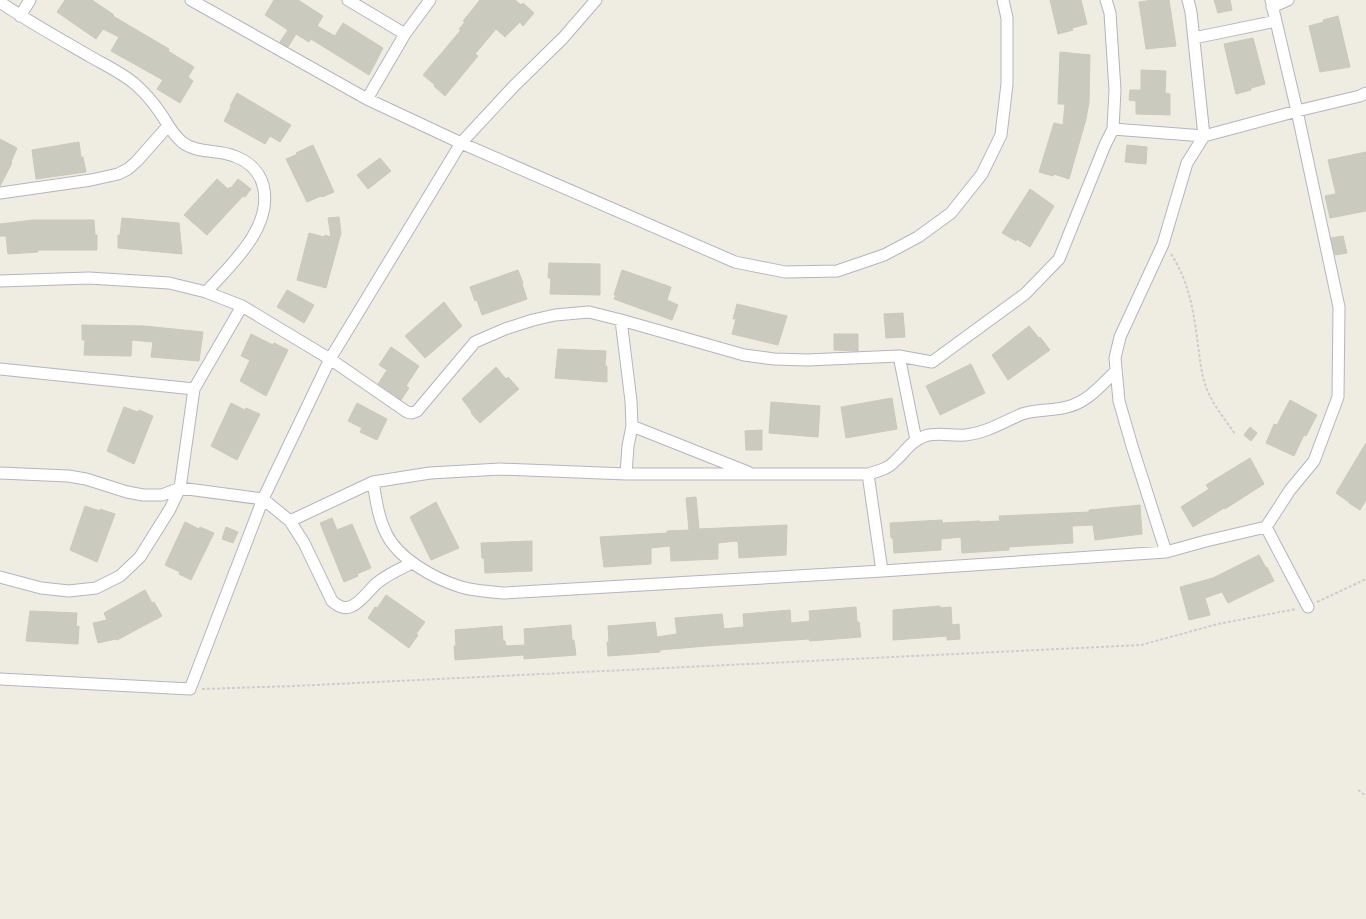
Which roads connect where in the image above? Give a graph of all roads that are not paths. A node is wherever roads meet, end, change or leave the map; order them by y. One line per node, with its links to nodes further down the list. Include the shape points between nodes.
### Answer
1 (30, 0): 12 (street)
2 (191, 0): 17 (street)
3 (348, 0): 14 (street)
4 (430, 0): 14 (street)
5 (596, 0): 22 (street, via 563,38)
6 (1003, 0): 22 (street, via 1007,18 1007,84 1001,134 982,174 951,213 918,237 884,256 837,271 785,272 735,262)
7 (1106, 0): 20 (street, via 1110,13 1115,90)
8 (1188, 0): 15 (street)
9 (1288, 0): 11 (street)
10 (0, 2): 12 (street)
11 (1272, 3): 13 (street)
12 (20, 16): 19 (street, via 134,83 153,102)
13 (1276, 21): 15 (street); 18 (street)
14 (405, 34): 17 (street)
15 (1194, 38): 21 (street)
16 (1366, 93): 18 (street)
17 (367, 100): 22 (street)
18 (1297, 111): 21 (street); 43 (street, via 1339,307 1338,397 1314,461 1290,490)
19 (168, 126): 23 (street, via 137,161 118,174); 25 (street, via 184,144 196,149 233,155 246,161 256,170 265,192 265,208 256,231 240,254)
20 (1113, 129): 21 (street); 28 (street, via 1055,264 1025,294 932,362)
21 (1204, 136): 31 (street, via 1187,163 1164,244 1120,337 1115,358)
22 (460, 144): 29 (street)
23 (0, 193)
24 (0, 281): 25 (street, via 89,278 169,283)
25 (206, 292): 26 (street)
26 (242, 306): 29 (street); 32 (street)
27 (621, 320): 28 (street, via 744,355 774,359); 29 (street, via 589,312 555,315 505,329 475,342 412,413 400,409); 33 (street)
28 (899, 356): 34 (street)
29 (330, 359): 41 (street)
30 (0, 368): 32 (street)
31 (1116, 371): 34 (street, via 1088,398 1077,404 1032,411 964,435 935,434); 44 (street, via 1119,400)
32 (194, 389): 40 (street)
33 (632, 426): 36 (street); 37 (street)
34 (916, 440): 38 (street, via 888,467)
35 (0, 473): 40 (street, via 74,477 143,495 162,495)
36 (626, 474): 37 (street); 39 (street, via 500,469 430,473)
37 (754, 474): 38 (street)
38 (868, 474): 46 (street)
39 (373, 482): 42 (street); 45 (street, via 380,519 386,534 394,546)
40 (180, 488): 41 (street); 47 (street, via 140,557 120,576 96,588 69,591 41,588)
41 (263, 499): 42 (street); 49 (street, via 190,689)
42 (290, 521): 45 (street, via 304,543 332,601 342,608 356,604 379,582)
43 (1266, 527): 44 (street); 48 (street)
44 (1166, 552): 46 (street)
45 (412, 563): 46 (street, via 437,578 462,587 504,593)
46 (882, 571)
47 (0, 577)
48 (1308, 607)
49 (0, 679)

